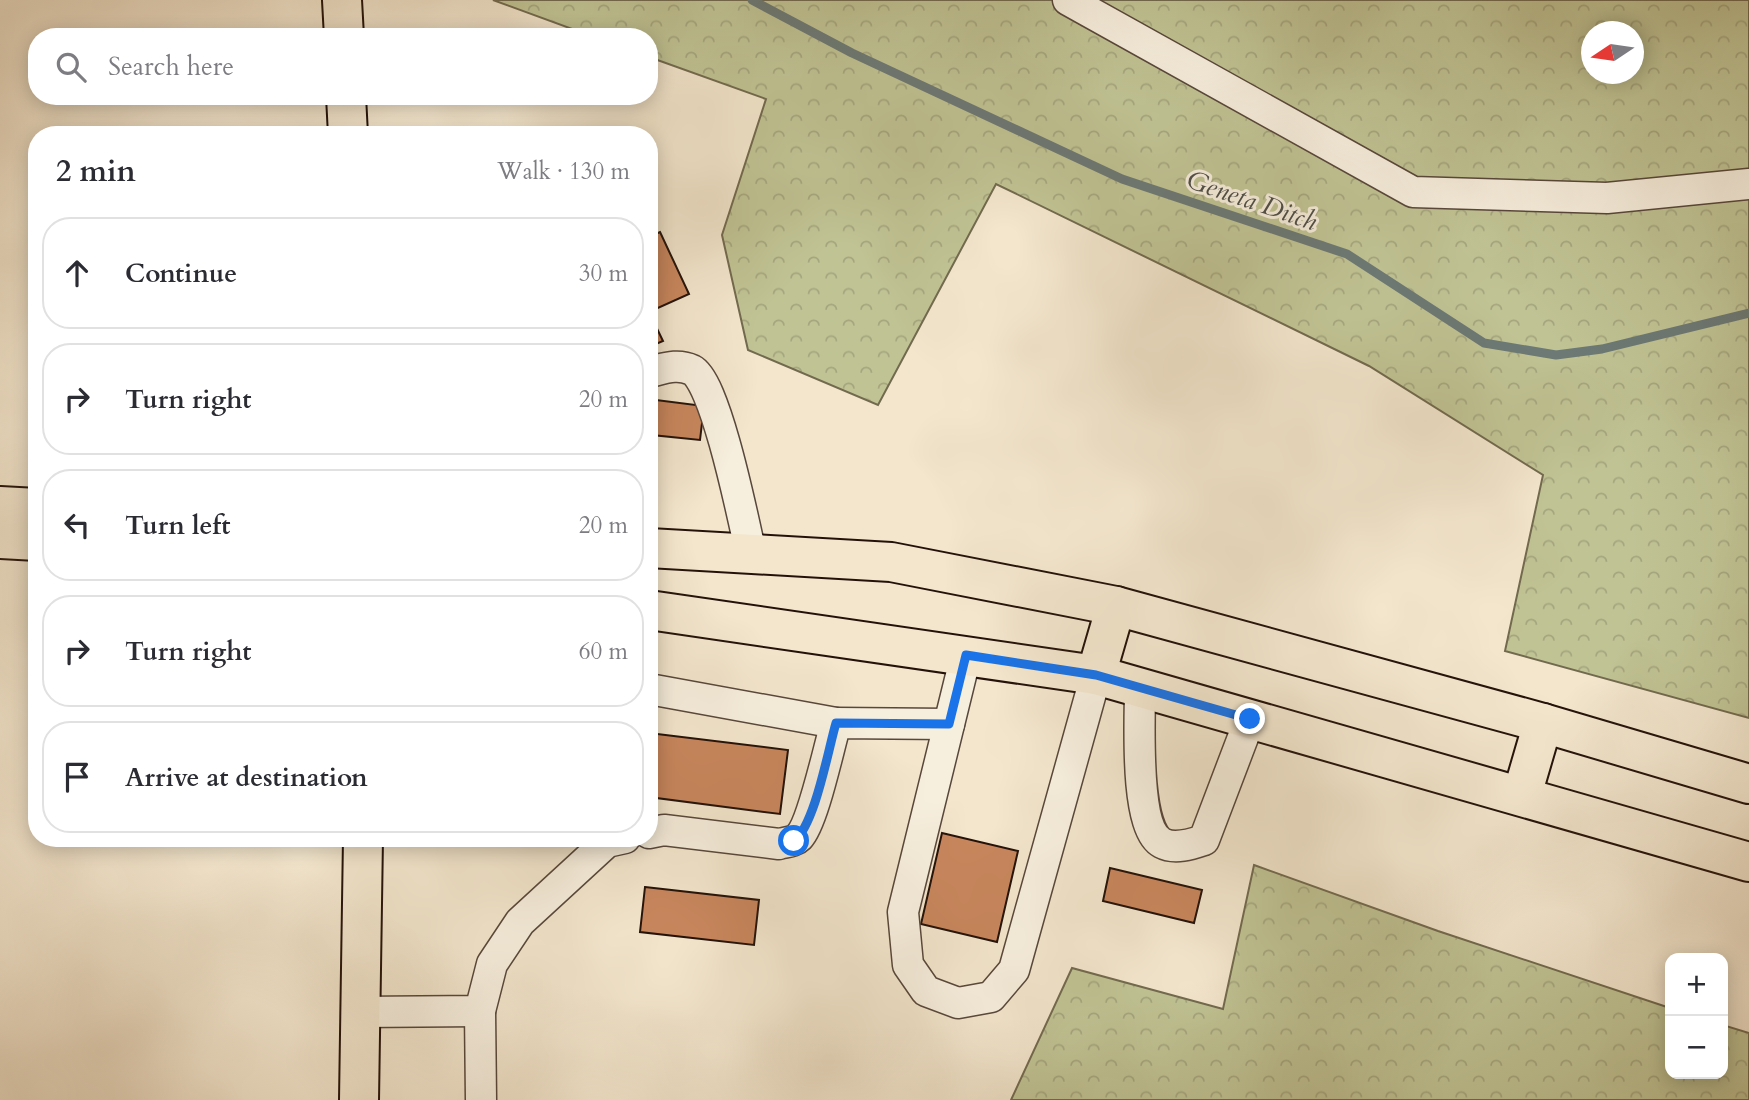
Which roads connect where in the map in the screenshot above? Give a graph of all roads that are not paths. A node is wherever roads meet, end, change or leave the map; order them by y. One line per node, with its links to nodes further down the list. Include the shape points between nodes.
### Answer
1 (342, 0): 3 (main road)
2 (1068, 0): 6 (lane, via 1413,192 1607,198)
3 (344, 28)
4 (346, 105): 5 (main road)
5 (348, 126)
6 (1749, 184)
7 (658, 370): 13 (lane, via 677,366 694,370 704,384 723,437)
8 (0, 506): 9 (main road)
9 (28, 508)
10 (0, 539): 11 (main road)
11 (28, 541)
12 (658, 549): 13 (main road)
13 (751, 554): 14 (main road, via 891,562)
14 (1116, 606): 17 (main road); 22 (main road)
15 (658, 611): 16 (main road)
16 (966, 655): 17 (main road); 23 (lane)
17 (1096, 675): 18 (main road); 23 (lane, via 1014,970 991,997 958,1003 926,991 908,964 903,912)
18 (1140, 688): 20 (main road); 20 (lane, via 1142,788 1150,832 1163,844 1184,846 1204,840)
19 (658, 692): 21 (lane)
20 (1250, 719): 25 (main road)
21 (836, 723): 23 (lane); 26 (lane, via 812,807 794,841 779,844)
22 (1543, 723): 24 (main road); 25 (main road)
23 (949, 724)
24 (1749, 784)
25 (1522, 795): 29 (main road)
26 (658, 831)
27 (363, 847): 31 (main road)
28 (603, 847): 30 (lane, via 520,922 492,964)
29 (1749, 862)
30 (480, 1011): 31 (lane); 33 (lane)
31 (360, 1012): 32 (main road)
32 (359, 1100)
33 (481, 1100)

